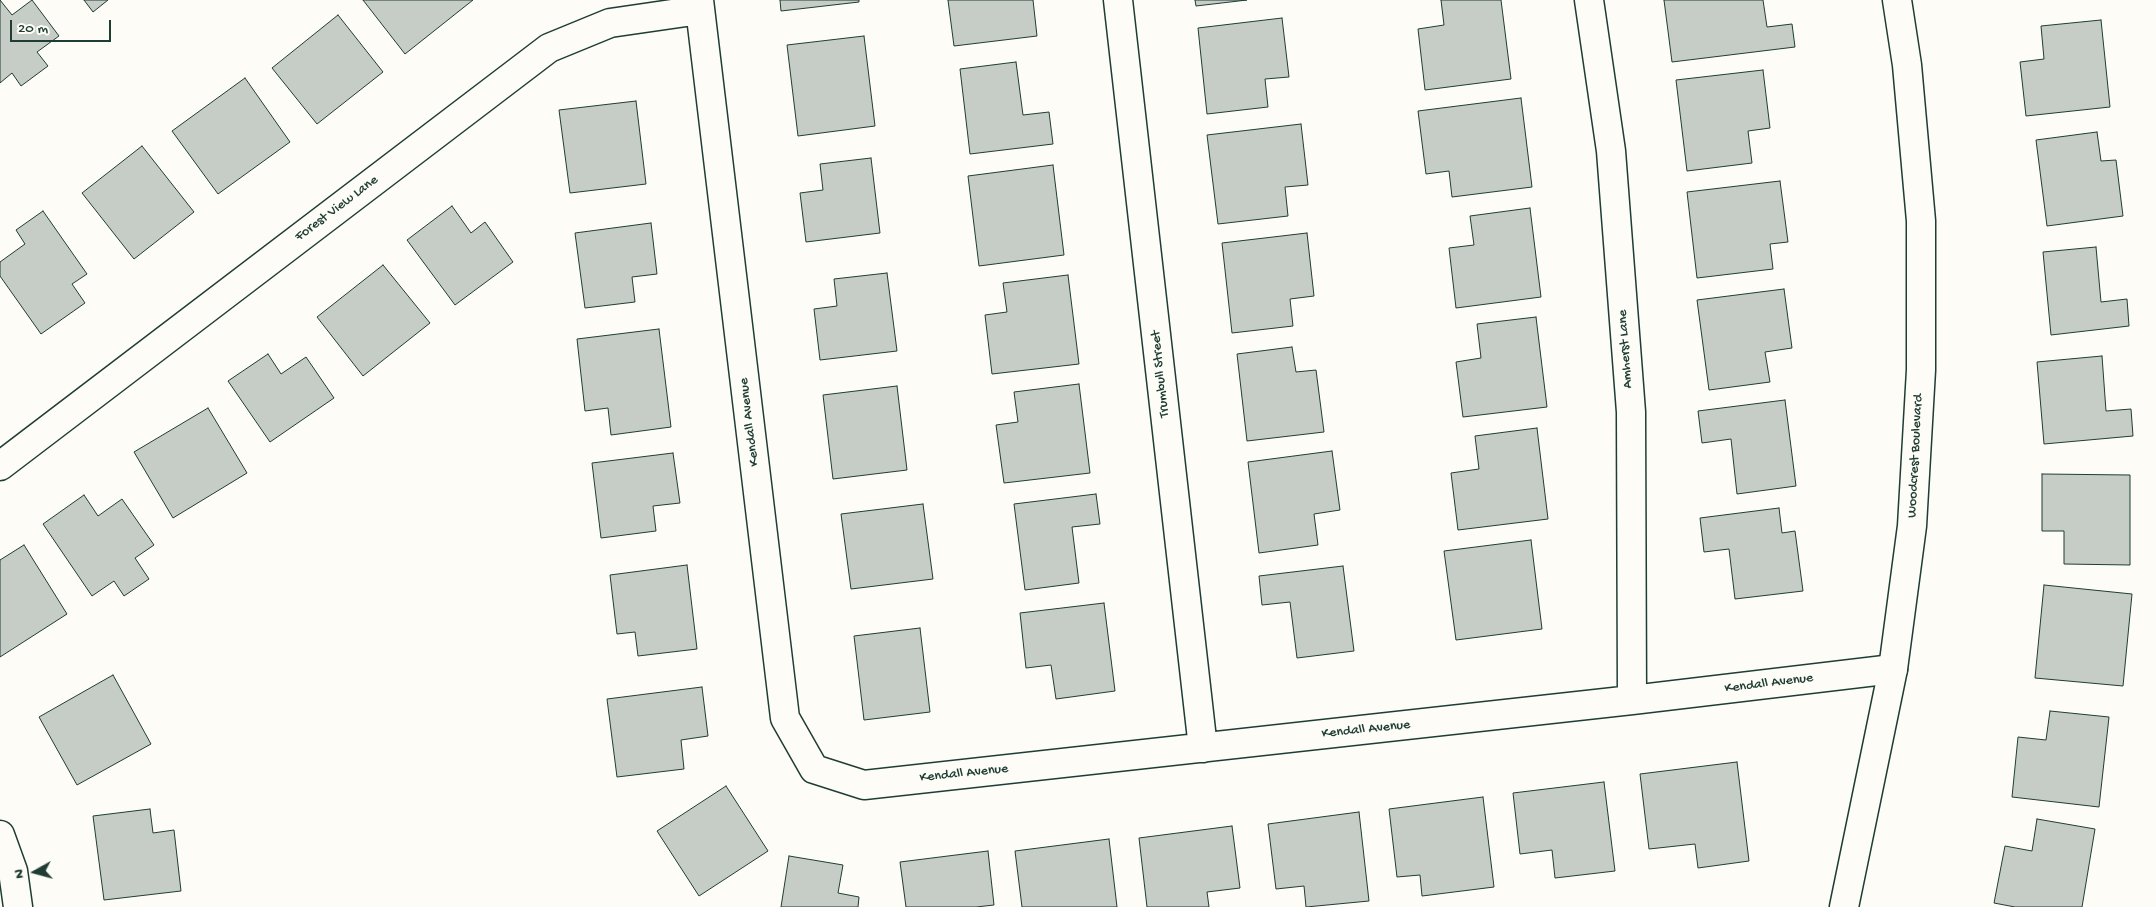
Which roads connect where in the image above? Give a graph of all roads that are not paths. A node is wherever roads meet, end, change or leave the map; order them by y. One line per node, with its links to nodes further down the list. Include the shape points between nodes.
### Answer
1 (1118, 0): 8 (street, Trumbull Street)
2 (1588, 0): 7 (street, Amherst Lane, via 1611,151 1631,412)
3 (1897, 0): 6 (street, Woodcrest Boulevard, via 1907,65 1921,221 1921,370 1912,526)
4 (699, 5): 5 (street, Forest View Lane, via 610,23 549,48); 8 (street, Kendall Avenue, via 785,718 814,770 864,785)
5 (0, 466)
6 (1892, 669): 7 (street, Kendall Avenue); 11 (street, Woodcrest Boulevard)
7 (1632, 700): 8 (street, Kendall Avenue)
8 (1203, 748)
9 (0, 835): 10 (street, via 13,871)
10 (18, 907)
11 (1844, 907)

